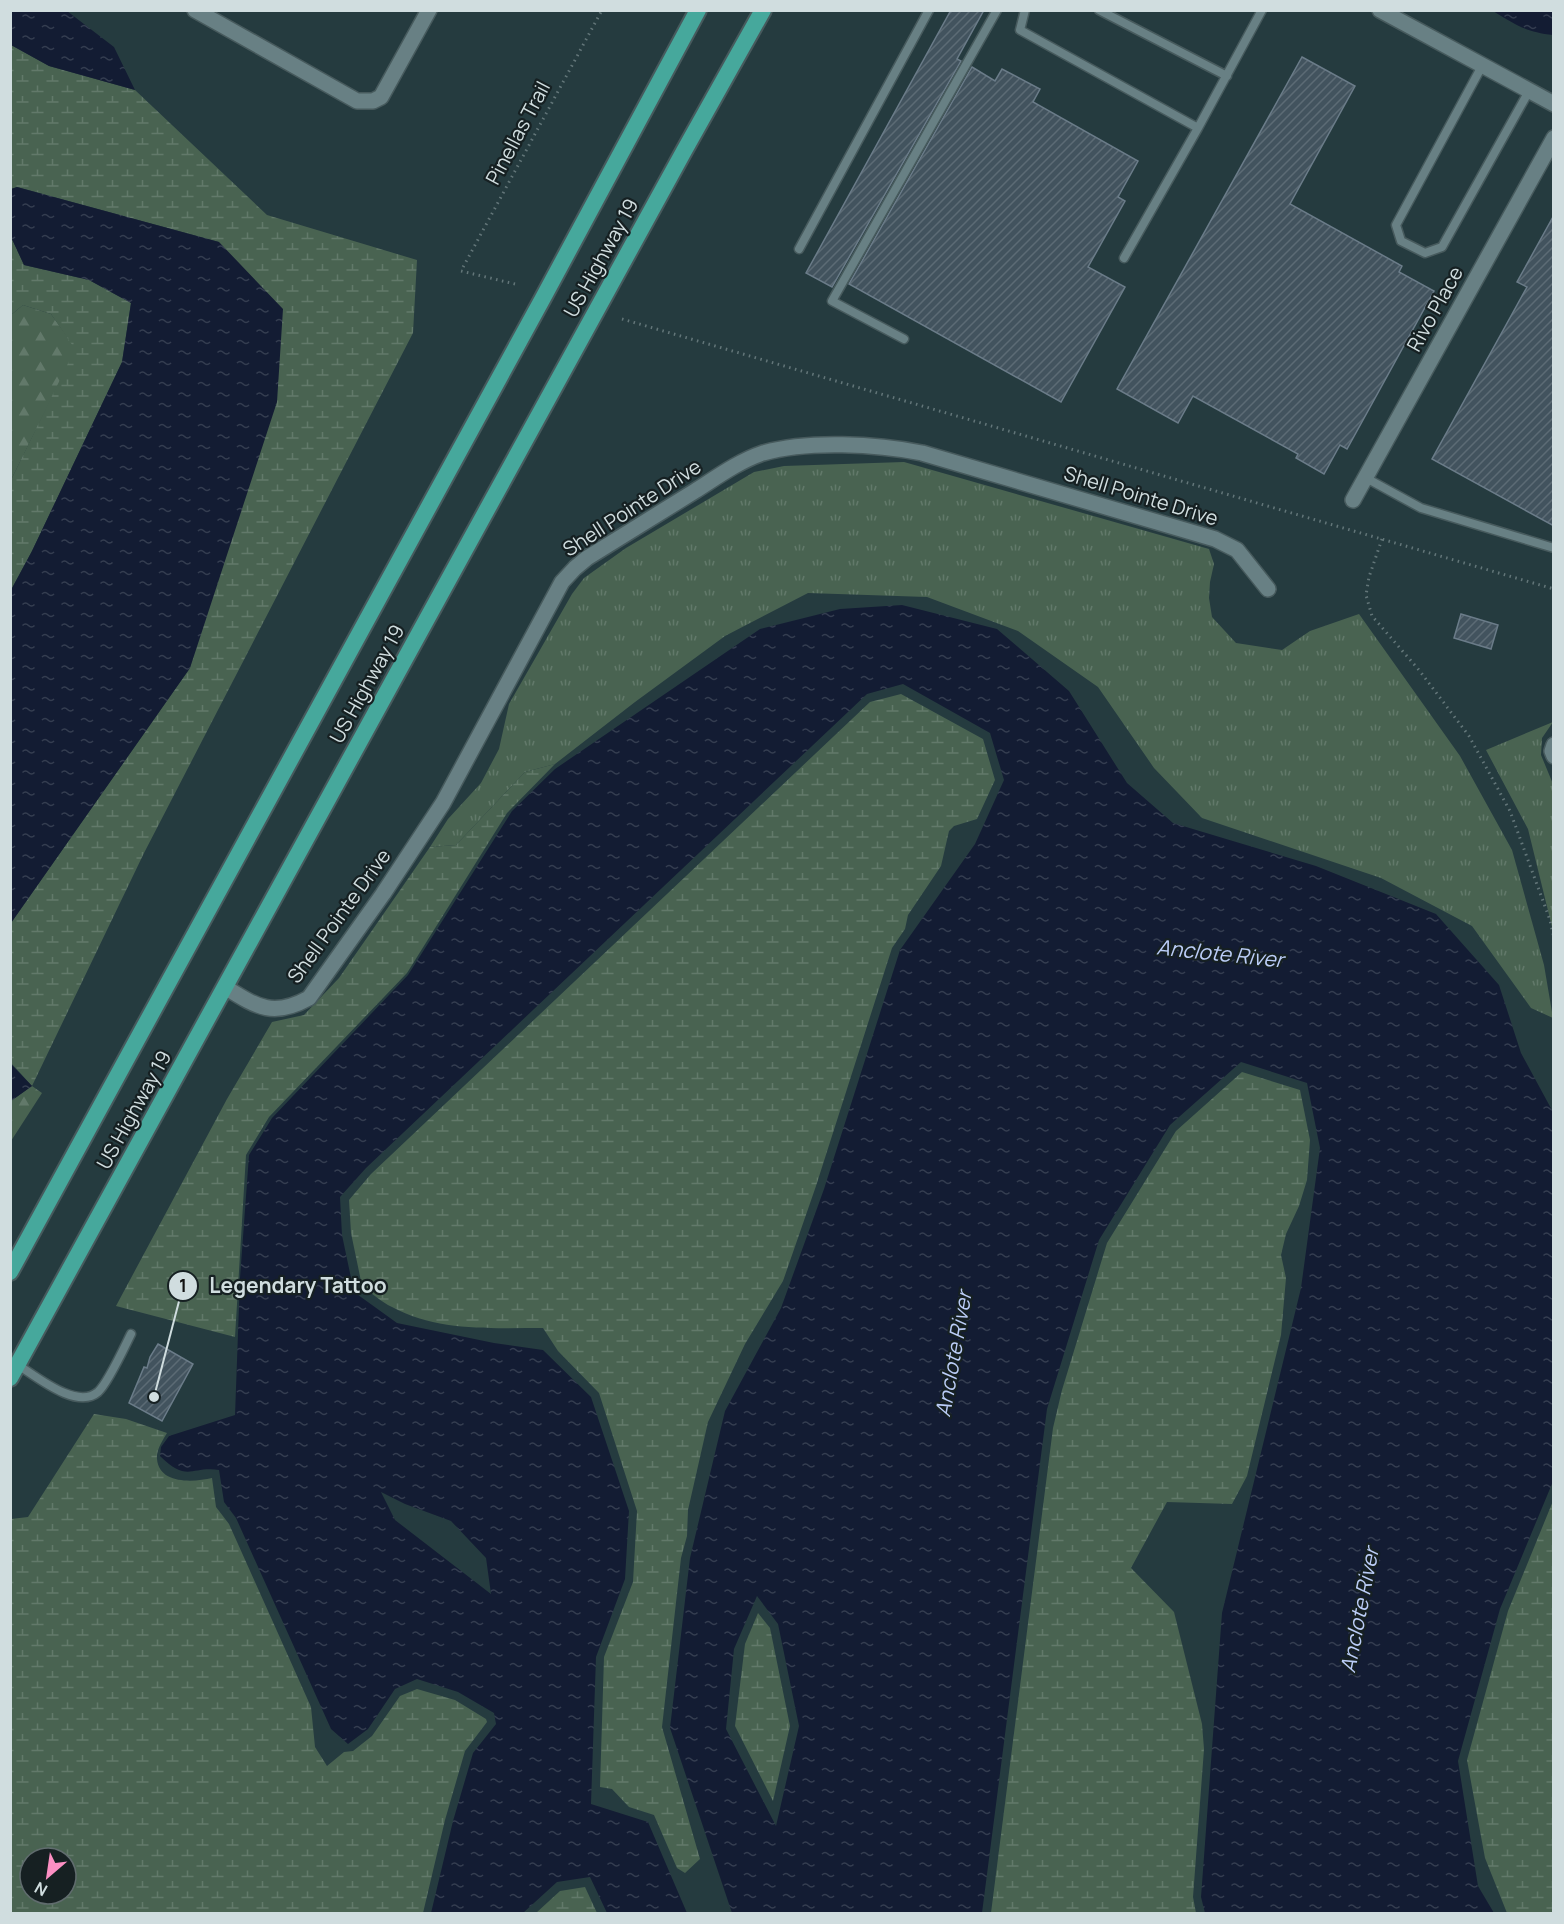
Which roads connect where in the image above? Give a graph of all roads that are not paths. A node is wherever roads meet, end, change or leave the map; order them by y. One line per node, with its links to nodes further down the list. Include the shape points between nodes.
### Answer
1 (195, 10): 2 (street, via 357,101 381,97)
2 (429, 10)
3 (698, 10): 27 (highway, US Highway 19)
4 (763, 10): 26 (highway, US Highway 19)
5 (929, 10): 17 (lane)
6 (996, 10): 19 (lane, via 832,301)
7 (1025, 10): 15 (lane, via 1020,30)
8 (1099, 10): 12 (lane)
9 (1262, 10): 12 (lane)
10 (1380, 10): 11 (street)
11 (1482, 66): 13 (street); 13 (lane, via 1396,225 1401,241 1425,253 1442,247)
12 (1227, 76): 15 (lane)
13 (1529, 91): 14 (street)
14 (1554, 104)
15 (1198, 128): 18 (lane)
16 (1554, 138): 20 (street, Rivo Place)
17 (799, 249)
18 (1124, 258)
19 (904, 339)
20 (1366, 478): 21 (street, Rivo Place); 22 (lane, via 1422,508)
21 (1353, 500)
22 (1554, 548)
23 (1268, 589): 26 (street, Shell Pointe Drive, via 1237,550 1215,539 922,453 891,447 816,446 764,453 586,558 562,582 443,803 309,998 281,1010 251,1003)
24 (1554, 745): 25 (street)
25 (1554, 756)
26 (225, 987): 30 (highway, US Highway 19)
27 (10, 1272)
28 (131, 1334): 30 (lane, via 100,1390 90,1397 61,1392)
29 (10, 1349): 30 (highway)
30 (14, 1371)

